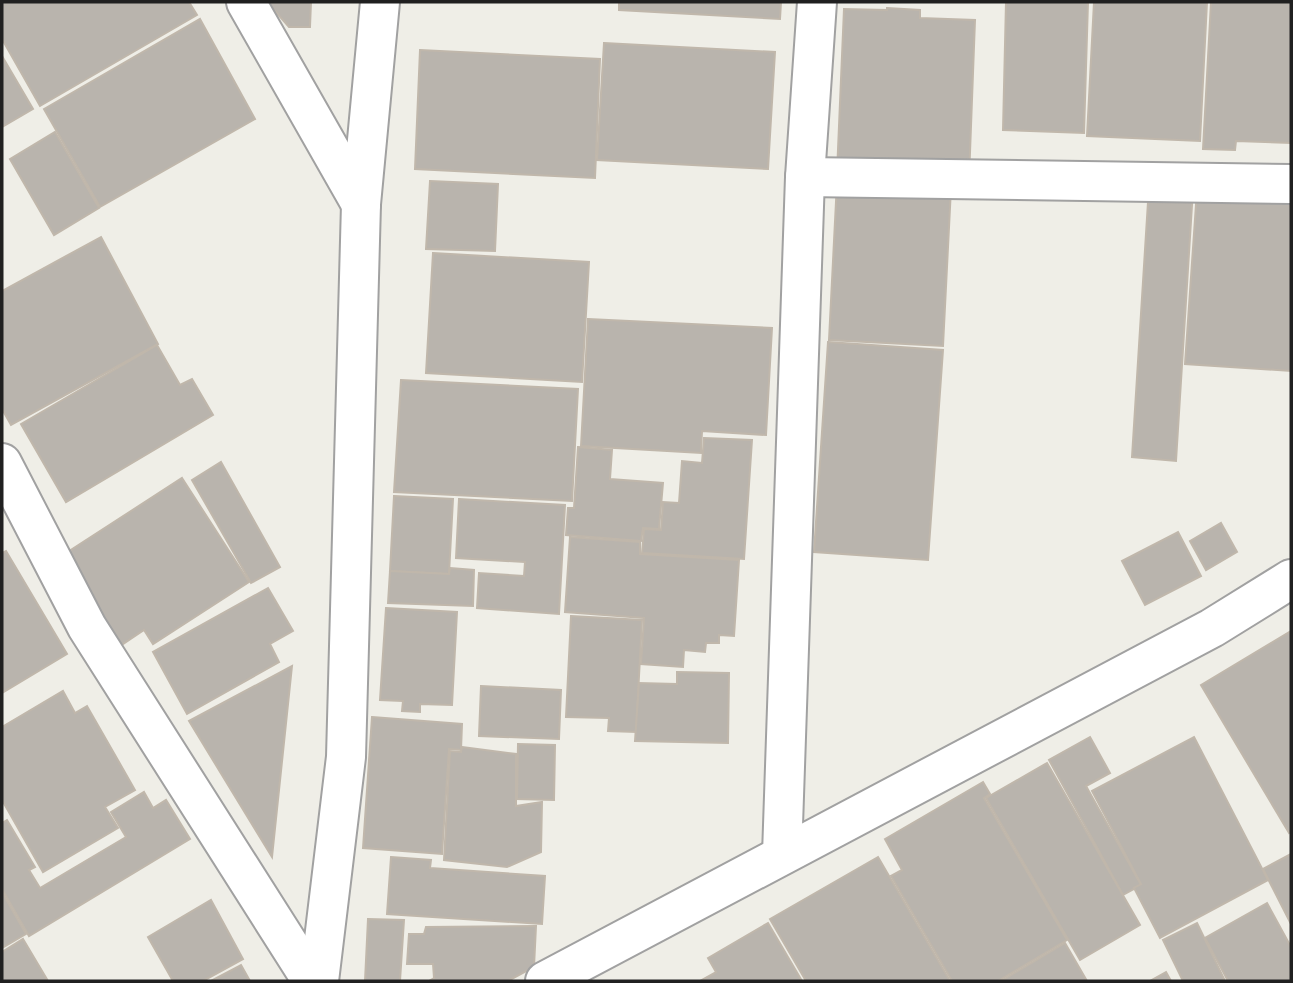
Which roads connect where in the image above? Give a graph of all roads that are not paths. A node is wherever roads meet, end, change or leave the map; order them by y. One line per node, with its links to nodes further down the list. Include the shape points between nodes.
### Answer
1 (246, 2): 6 (street)
2 (380, 2): 6 (street)
3 (817, 2): 4 (street)
4 (805, 177): 5 (street); 9 (street)
5 (1291, 184)
6 (361, 204): 11 (street, via 346,757)
7 (2, 463): 10 (street, via 87,627)
8 (1291, 579): 9 (street, via 1212,628)
9 (782, 855): 12 (street)
10 (312, 981)
11 (319, 981)
12 (545, 981)

